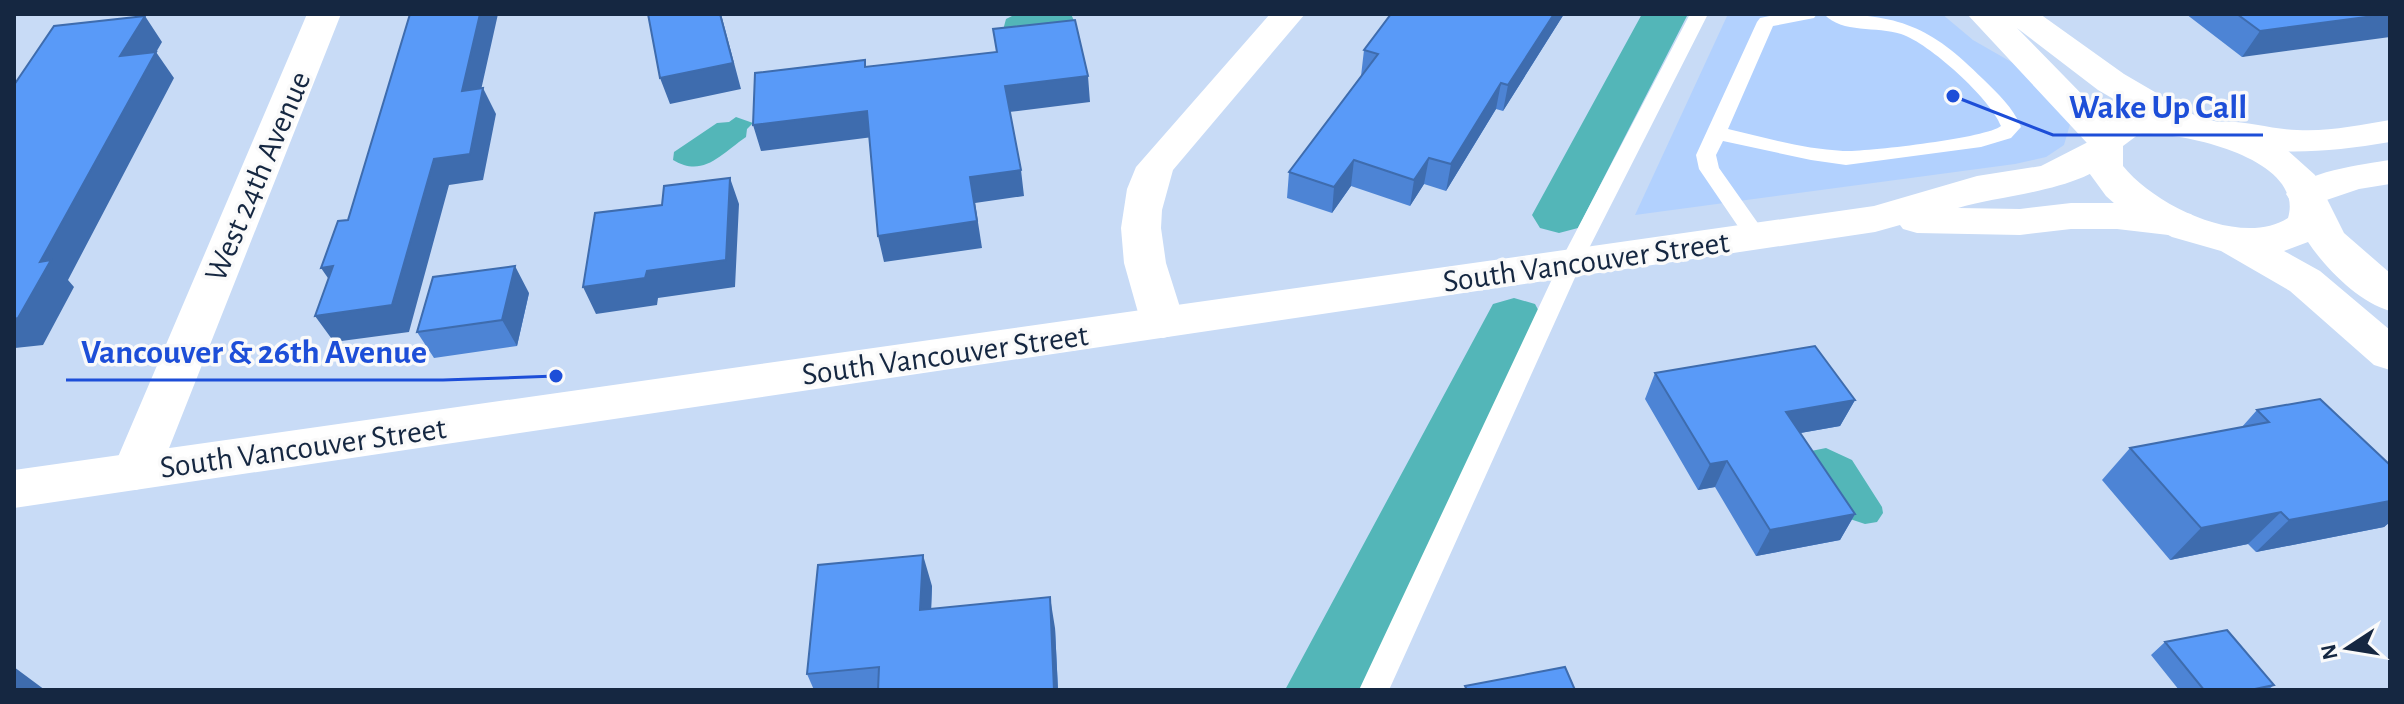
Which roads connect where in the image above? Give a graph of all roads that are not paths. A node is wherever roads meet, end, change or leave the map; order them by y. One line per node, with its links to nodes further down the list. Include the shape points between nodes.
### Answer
1 (324, 14): 22 (street, West 24th Avenue)
2 (1288, 14): 20 (street, via 1155,167 1139,218)
3 (1699, 14): 18 (lane)
4 (1808, 14): 10 (lane, via 1766,22)
5 (1833, 14): 10 (lane, via 1846,21 1919,33 2006,114 2011,127 1981,141 1846,158)
6 (1984, 14): 11 (street, via 2079,108)
7 (2019, 14): 8 (street, via 2111,82)
8 (2200, 128): 9 (street, via 2297,142); 11 (street, South Vancouver Street, via 2151,122 2126,127 2109,136); 13 (street, via 2280,163 2302,185)
9 (2390, 131)
10 (1717, 133): 16 (lane, via 1706,155 1709,169)
11 (2104, 146): 14 (street, South Vancouver Street, via 2051,177 1977,189); 15 (street, via 2104,167 2118,186 2151,212)
12 (2390, 172): 13 (street, via 2353,178)
13 (2308, 201): 17 (street, via 2306,225 2285,237); 19 (street, via 2324,235)
14 (1875, 219): 15 (street, South Vancouver Street, via 2020,222 2086,216); 16 (street, South Vancouver Street)
15 (2177, 223): 17 (street)
16 (1756, 236): 18 (street, South Vancouver Street)
17 (2232, 239): 21 (street, via 2305,281)
18 (1571, 262): 20 (street, South Vancouver Street); 24 (lane)
19 (2390, 296)
20 (1163, 323): 22 (street, South Vancouver Street)
21 (2390, 354)
22 (136, 471): 23 (street, South Vancouver Street)
23 (14, 489)
24 (1374, 690)

